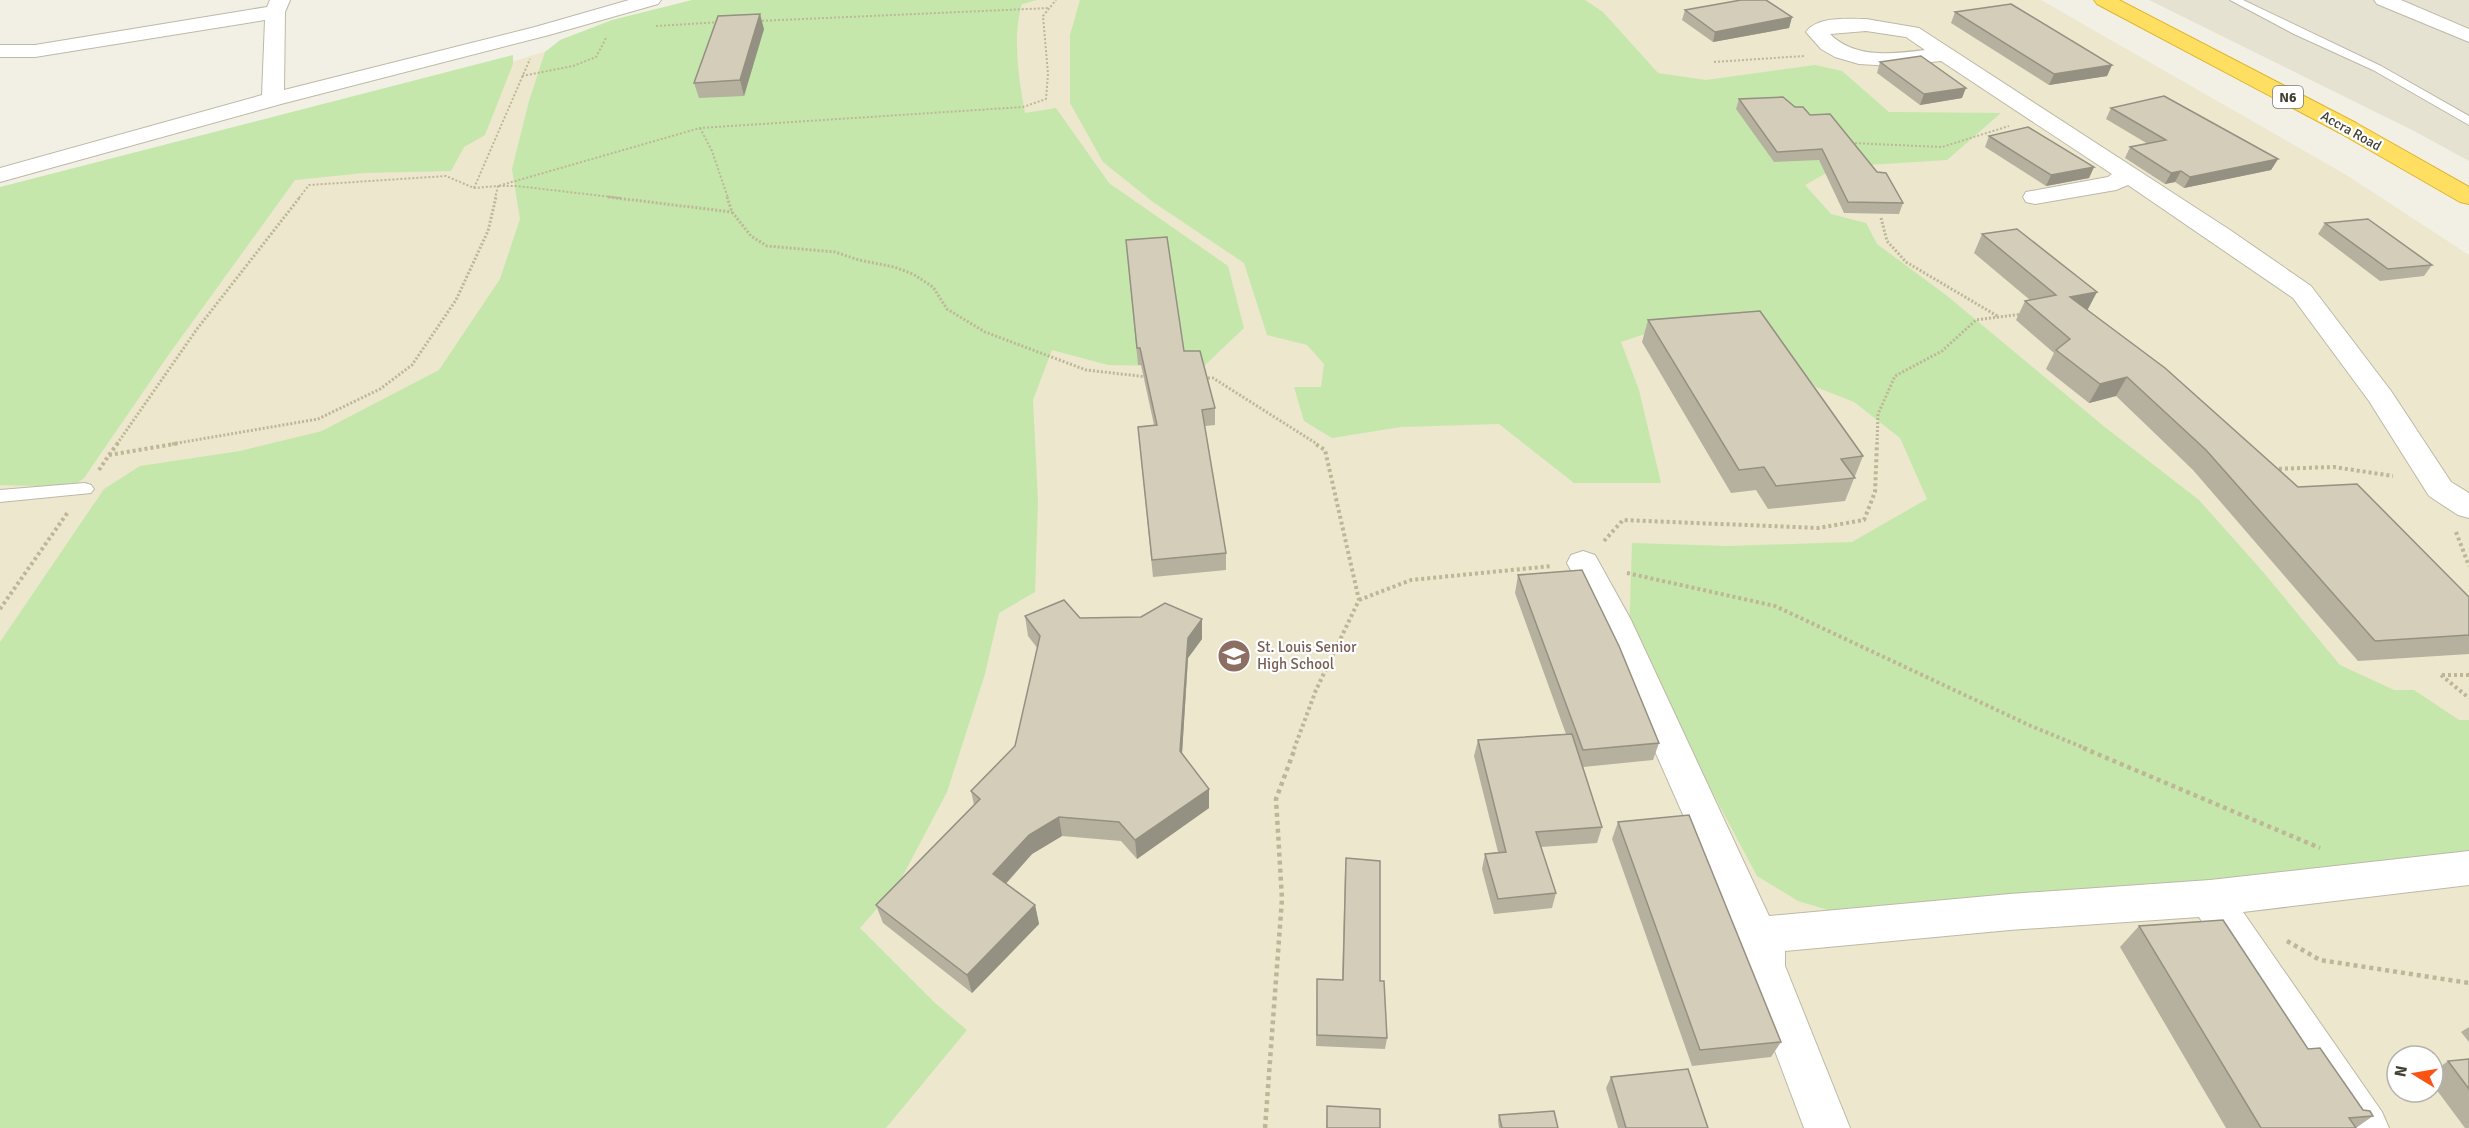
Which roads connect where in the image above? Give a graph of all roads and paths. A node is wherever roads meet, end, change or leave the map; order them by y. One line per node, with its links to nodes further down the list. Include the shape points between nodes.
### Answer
1 (1056, 0): 8 (path)
2 (2104, 0): 33 (highway, Accra Road / N6, via 2348,128)
3 (2141, 0): 26 (highway, Accra Road / N6)
4 (2235, 0): 24 (lane, via 2377,68)
5 (2384, 0): 12 (street)
6 (639, 2): 14 (street)
7 (278, 6): 17 (street, via 34,51); 22 (street)
8 (1050, 8): 10 (path); 25 (path, via 1043,16 1046,99 1023,107)
9 (2469, 17): 12 (street)
10 (752, 21)
11 (720, 22): 13 (path)
12 (2443, 24): 16 (street)
13 (655, 26)
14 (542, 31): 21 (path); 22 (street)
15 (608, 36): 21 (path, via 596,57)
16 (2469, 36)
17 (0, 51)
18 (1840, 52): 19 (street, via 1866,59); 19 (street, via 1824,43 1816,32 1833,26 1889,28 1912,32); 20 (path)
19 (1945, 54): 23 (street)
20 (1714, 62)
21 (522, 76): 31 (path)
22 (273, 99): 29 (street)
23 (2041, 117): 27 (path, via 1942,147); 28 (street)
24 (2469, 121)
25 (700, 128): 30 (path); 34 (path, via 712,151)
26 (2390, 128)
27 (1850, 143)
28 (2127, 173): 32 (street, via 2116,183); 43 (street, via 2302,292 2381,397)
29 (0, 175)
30 (498, 186): 31 (path); 34 (path); 40 (path, via 488,231 456,300 412,365 380,389 318,419)
31 (474, 188): 40 (path, via 446,176 309,185 197,329)
32 (2035, 197)
33 (2469, 197)
34 (732, 212): 38 (path, via 751,236 767,246 835,252 913,274 933,287 947,309 985,333 1086,370)
35 (1881, 218): 37 (path, via 1887,242 1903,257 1929,278 1978,302)
36 (2029, 313): 37 (path)
37 (1999, 318): 46 (path, via 1977,320 1942,351 1895,376 1878,414 1875,492 1864,520 1818,528 1623,520)
38 (1153, 377)
39 (1197, 377): 48 (path, via 1213,378 1324,450)
40 (109, 455): 42 (path)
41 (2271, 469): 43 (path, via 2370,469)
42 (85, 489): 44 (lane); 49 (path)
43 (2440, 489): 45 (street); 47 (path)
44 (0, 496)
45 (2469, 507)
46 (1583, 563): 48 (path, via 1411,580); 52 (path, via 1775,606 2031,726); 56 (street, via 1614,620)
47 (2469, 566)
48 (1359, 600): 58 (path, via 1316,690 1276,799 1282,899)
49 (0, 609)
50 (2469, 675): 51 (path, via 2441,675)
51 (2469, 698)
52 (2327, 851)
53 (2469, 868): 54 (street)
54 (2210, 898): 56 (street, via 1774,933); 60 (street)
55 (2280, 938): 57 (path, via 2320,960)
56 (1762, 946): 59 (street, via 1764,966)
57 (2469, 982)
58 (1265, 1128)
59 (1827, 1128)
60 (2366, 1128)

